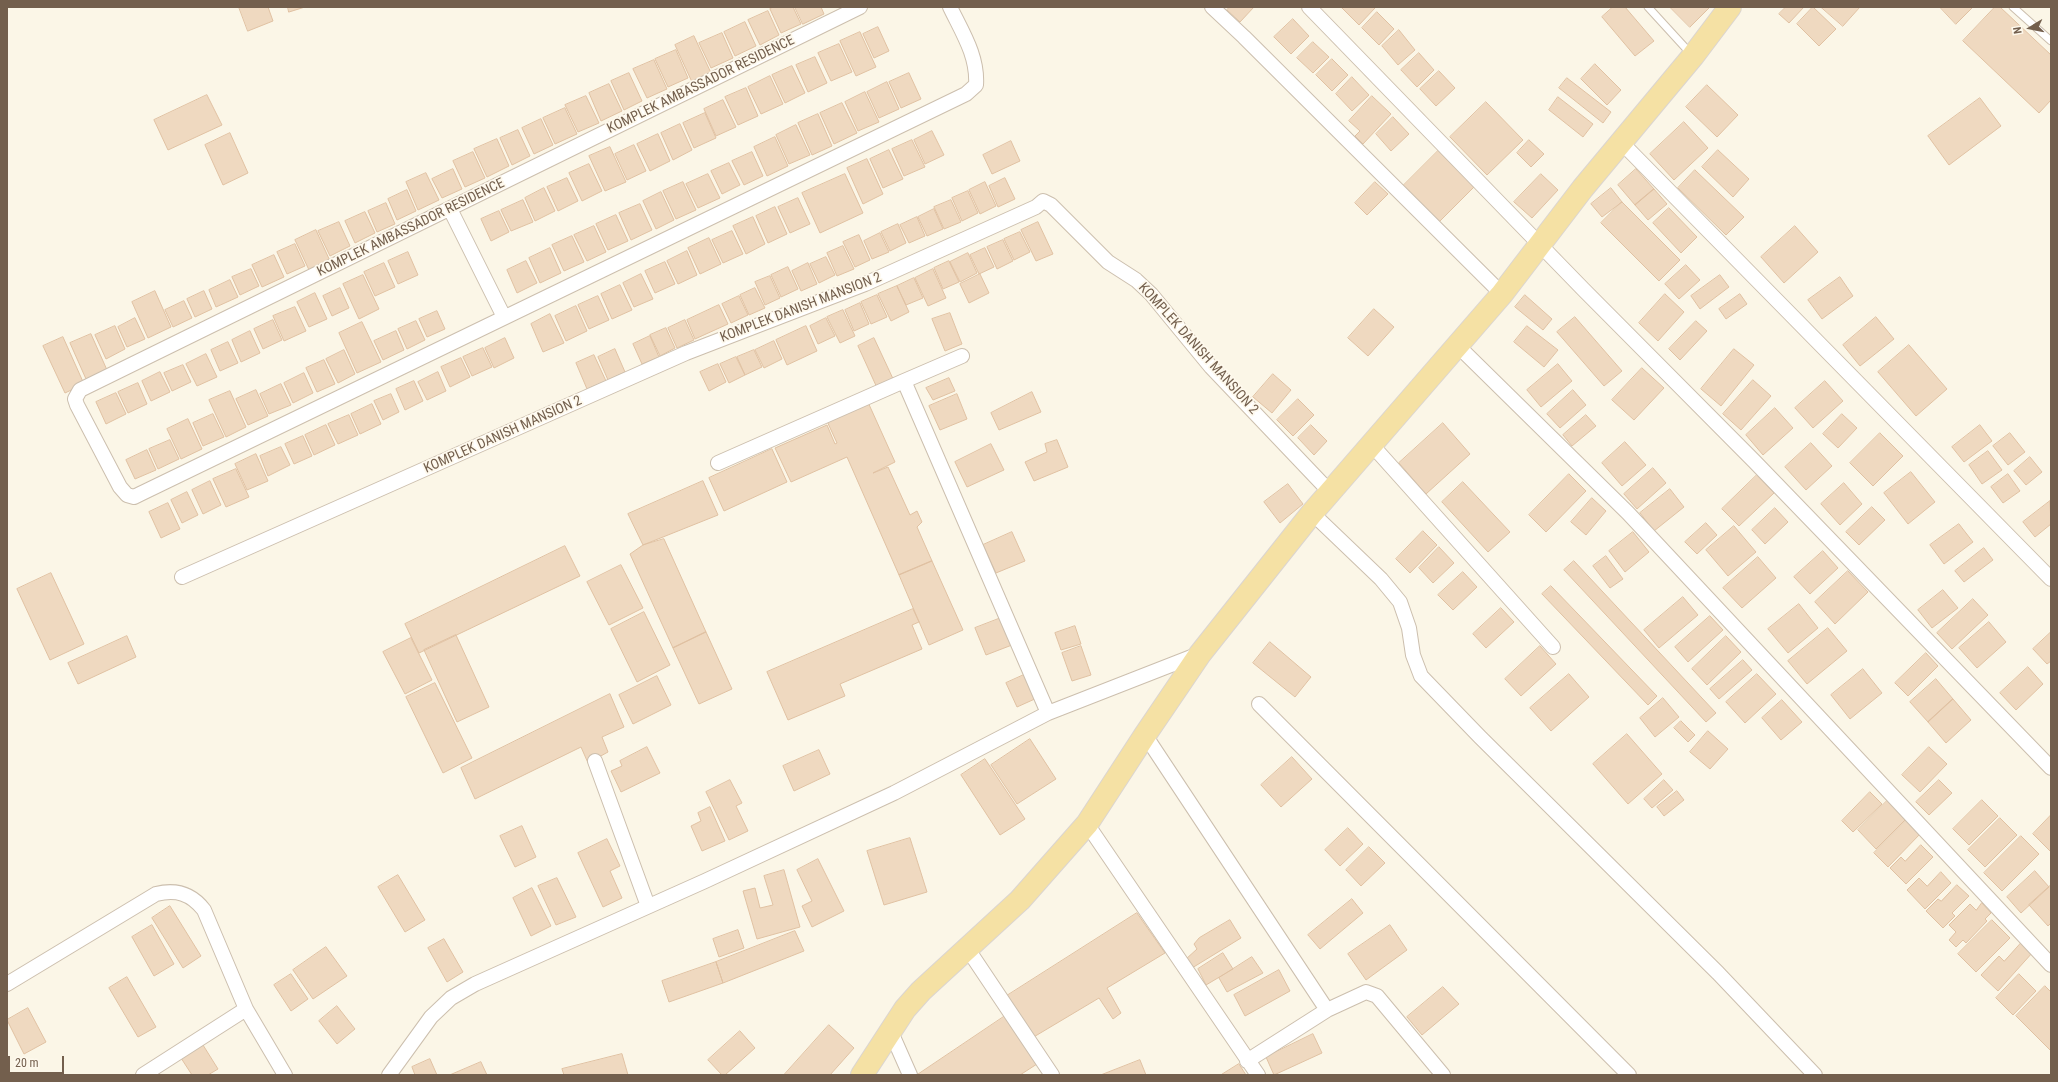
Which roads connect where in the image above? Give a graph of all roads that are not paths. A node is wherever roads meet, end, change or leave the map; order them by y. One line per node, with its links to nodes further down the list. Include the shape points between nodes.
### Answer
1 (860, 7): 11 (street, KOMPLEK AMBASSADOR RESIDENCE)
2 (950, 7): 14 (street, via 973,54 977,72 976,85 966,94)
3 (1212, 7): 13 (street)
4 (1309, 7): 12 (street)
5 (1648, 7): 9 (lane)
6 (1730, 7): 9 (main road)
7 (2013, 7): 8 (lane)
8 (2051, 41)
9 (1693, 56): 10 (main road)
10 (1622, 142): 12 (main road); 23 (street)
11 (450, 209): 14 (street); 14 (street, KOMPLEK AMBASSADOR RESIDENCE, via 80,390 76,399 77,405 120,487 127,495 134,497)
12 (1540, 245): 13 (main road); 30 (street, via 1754,461)
13 (1502, 294): 15 (main road)
14 (504, 317)
15 (1457, 345): 18 (main road); 34 (street, via 1628,513)
16 (962, 356): 17 (street)
17 (904, 381): 19 (street); 27 (street)
18 (1371, 444): 20 (main road); 24 (street)
19 (718, 463)
20 (1330, 492): 21 (main road); 22 (street, KOMPLEK DANISH MANSION 2, via 1211,367 1151,294 1136,280 1108,262 1051,205 1043,201 1036,207 865,284 686,352)
21 (1312, 513): 25 (main road); 50 (street, via 1381,579 1400,602 1421,676 1718,973)
22 (182, 578)
23 (2051, 580)
24 (1554, 647)
25 (1200, 654): 27 (street); 28 (main road)
26 (1259, 704): 49 (street)
27 (1048, 713): 32 (street, via 894,793)
28 (1145, 735): 31 (main road); 37 (street)
29 (595, 761): 32 (street)
30 (2051, 768)
31 (1087, 824): 33 (main road, via 1020,900); 39 (street)
32 (648, 906): 43 (street, via 475,984 451,998 431,1017)
33 (967, 948): 38 (main road, via 920,991); 46 (street)
34 (2051, 965)
35 (7, 984): 36 (street, via 156,894 169,891 196,900 204,910)
36 (246, 1009): 40 (street); 42 (street)
37 (1327, 1010): 39 (street); 48 (street, via 1366,992 1377,996)
38 (891, 1032): 44 (main road); 45 (street)
39 (1247, 1060): 47 (street)
40 (157, 1071): 41 (street)
41 (143, 1075)
42 (285, 1075)
43 (389, 1075)
44 (862, 1075)
45 (910, 1075)
46 (1052, 1075)
47 (1258, 1075)
48 (1443, 1075)
49 (1629, 1075)
50 (1815, 1075)

